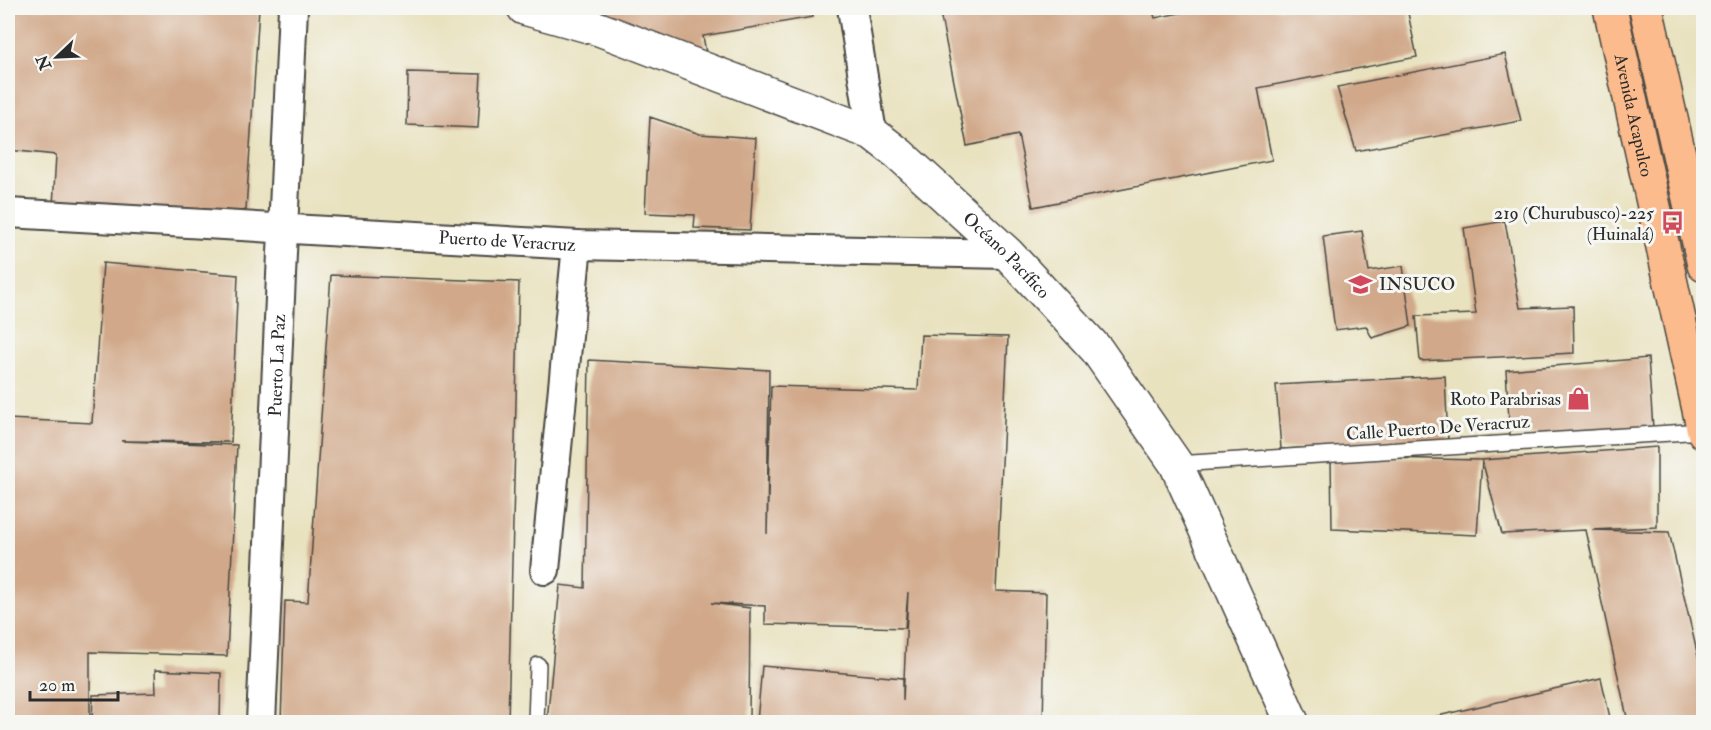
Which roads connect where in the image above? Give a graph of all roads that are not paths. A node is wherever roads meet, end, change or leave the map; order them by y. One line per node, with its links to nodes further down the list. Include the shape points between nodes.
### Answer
1 (293, 8): 8 (street, Puerto La Paz)
2 (524, 8): 6 (street, Océano Pacífico, via 598,29)
3 (852, 8): 6 (street)
4 (1610, 8): 12 (main road, Avenida Acapulco)
5 (1646, 8): 11 (main road, Avenida Acapulco)
6 (872, 133): 10 (street, Océano Pacífico)
7 (8, 213): 8 (street, Puerto de Veracruz)
8 (283, 228): 9 (street, Puerto de Veracruz); 16 (street, Puerto La Paz)
9 (577, 245): 10 (street, Puerto de Veracruz); 14 (street)
10 (1008, 254): 13 (street, Océano Pacífico, via 1097,350)
11 (1704, 265)
12 (1703, 431): 13 (lane, Calle Puerto De Veracruz)
13 (1176, 464): 18 (street, Océano Pacífico)
14 (545, 570)
15 (538, 665): 17 (lane)
16 (261, 723)
17 (536, 723)
18 (1292, 723)

